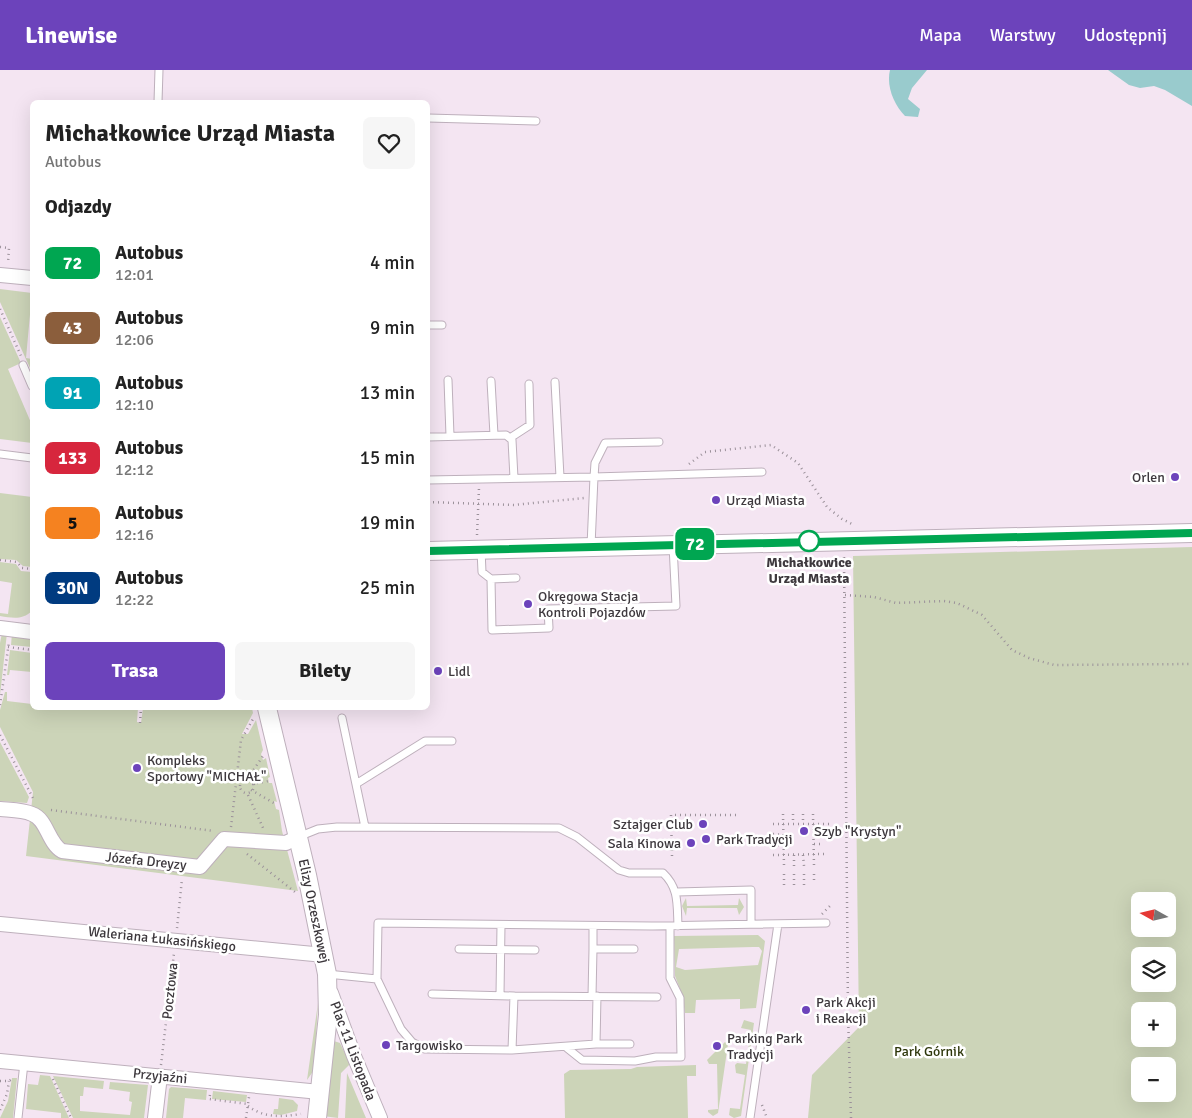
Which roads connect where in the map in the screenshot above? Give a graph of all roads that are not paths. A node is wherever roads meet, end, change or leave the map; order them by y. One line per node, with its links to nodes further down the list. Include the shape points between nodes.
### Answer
1 (159, 70): 2 (lane)
2 (158, 100)
3 (430, 118): 4 (lane)
4 (536, 120)
5 (0, 275): 6 (street)
6 (30, 278)
7 (430, 325): 8 (lane)
8 (442, 325)
9 (23, 365): 11 (lane)
10 (448, 380): 16 (lane)
11 (30, 381)
12 (491, 381): 15 (lane)
13 (555, 382): 23 (lane)
14 (529, 384): 18 (lane, via 530,425)
15 (494, 435): 16 (lane); 18 (lane)
16 (450, 436): 17 (lane)
17 (430, 437)
18 (510, 438): 25 (lane)
19 (659, 442): 24 (lane, via 605,443 595,463)
20 (0, 454): 21 (lane)
21 (30, 458)
22 (762, 472): 24 (lane)
23 (560, 477): 24 (lane); 25 (lane)
24 (594, 477): 30 (lane)
25 (514, 478): 26 (lane)
26 (430, 480)
27 (1192, 533): 29 (street)
28 (479, 543): 30 (street); 31 (street); 33 (lane, via 482,572)
29 (673, 544): 30 (street); 33 (lane, via 676,606 548,609 548,628 492,630)
30 (591, 547)
31 (430, 551)
32 (516, 578): 33 (lane)
33 (491, 579)
34 (5, 629): 35 (street)
35 (30, 632)
36 (262, 710): 42 (street, Elizy Orzeszkowej)
37 (342, 718): 39 (lane)
38 (452, 741): 39 (lane, via 425,741)
39 (356, 784): 41 (lane)
40 (0, 809): 42 (street, Józefa Dreyzy, via 33,814 62,851 200,867 227,832 286,843)
41 (365, 827): 42 (lane, via 318,829); 43 (lane, via 559,828 577,837 619,870 663,873)
42 (298, 837): 56 (street, Elizy Orzeszkowej)
43 (677, 892): 46 (lane, via 750,890); 50 (lane)
44 (826, 923): 47 (lane)
45 (0, 924): 56 (street, Waleriana Łukasińskiego)
46 (751, 924): 47 (lane); 50 (lane)
47 (778, 924): 76 (lane)
48 (501, 925): 49 (lane); 54 (lane); 58 (lane, via 378,923)
49 (593, 926): 50 (lane); 52 (lane)
50 (674, 926): 66 (lane, via 670,978 680,998 681,1057 635,1061 582,1060)
51 (458, 949): 54 (lane)
52 (593, 949): 53 (lane); 62 (lane)
53 (634, 949)
54 (501, 950): 55 (lane); 60 (lane)
55 (535, 950)
56 (324, 955): 57 (street, Elizy Orzeszkowej)
57 (327, 979): 58 (lane); 71 (street, Elizy Orzeszkowej, via 328,1015); 75 (street, Plac 11 Listopada)
58 (377, 979): 67 (lane, via 402,1029 412,1042 425,1049)
59 (432, 994): 60 (lane)
60 (500, 995): 61 (lane)
61 (514, 996): 62 (lane); 67 (lane)
62 (595, 996): 63 (lane); 64 (lane)
63 (657, 997)
64 (596, 1044): 65 (lane); 66 (lane)
65 (630, 1044)
66 (567, 1048): 67 (lane)
67 (512, 1050)
68 (0, 1061): 69 (street, Przyjaźni)
69 (24, 1063): 70 (street, Przyjaźni); 73 (lane)
70 (160, 1076): 71 (street, Przyjaźni); 74 (street)
71 (320, 1092): 72 (street, Elizy Orzeszkowej)
72 (309, 1116)
73 (18, 1118)
74 (155, 1118)
75 (380, 1118)
76 (750, 1118)

